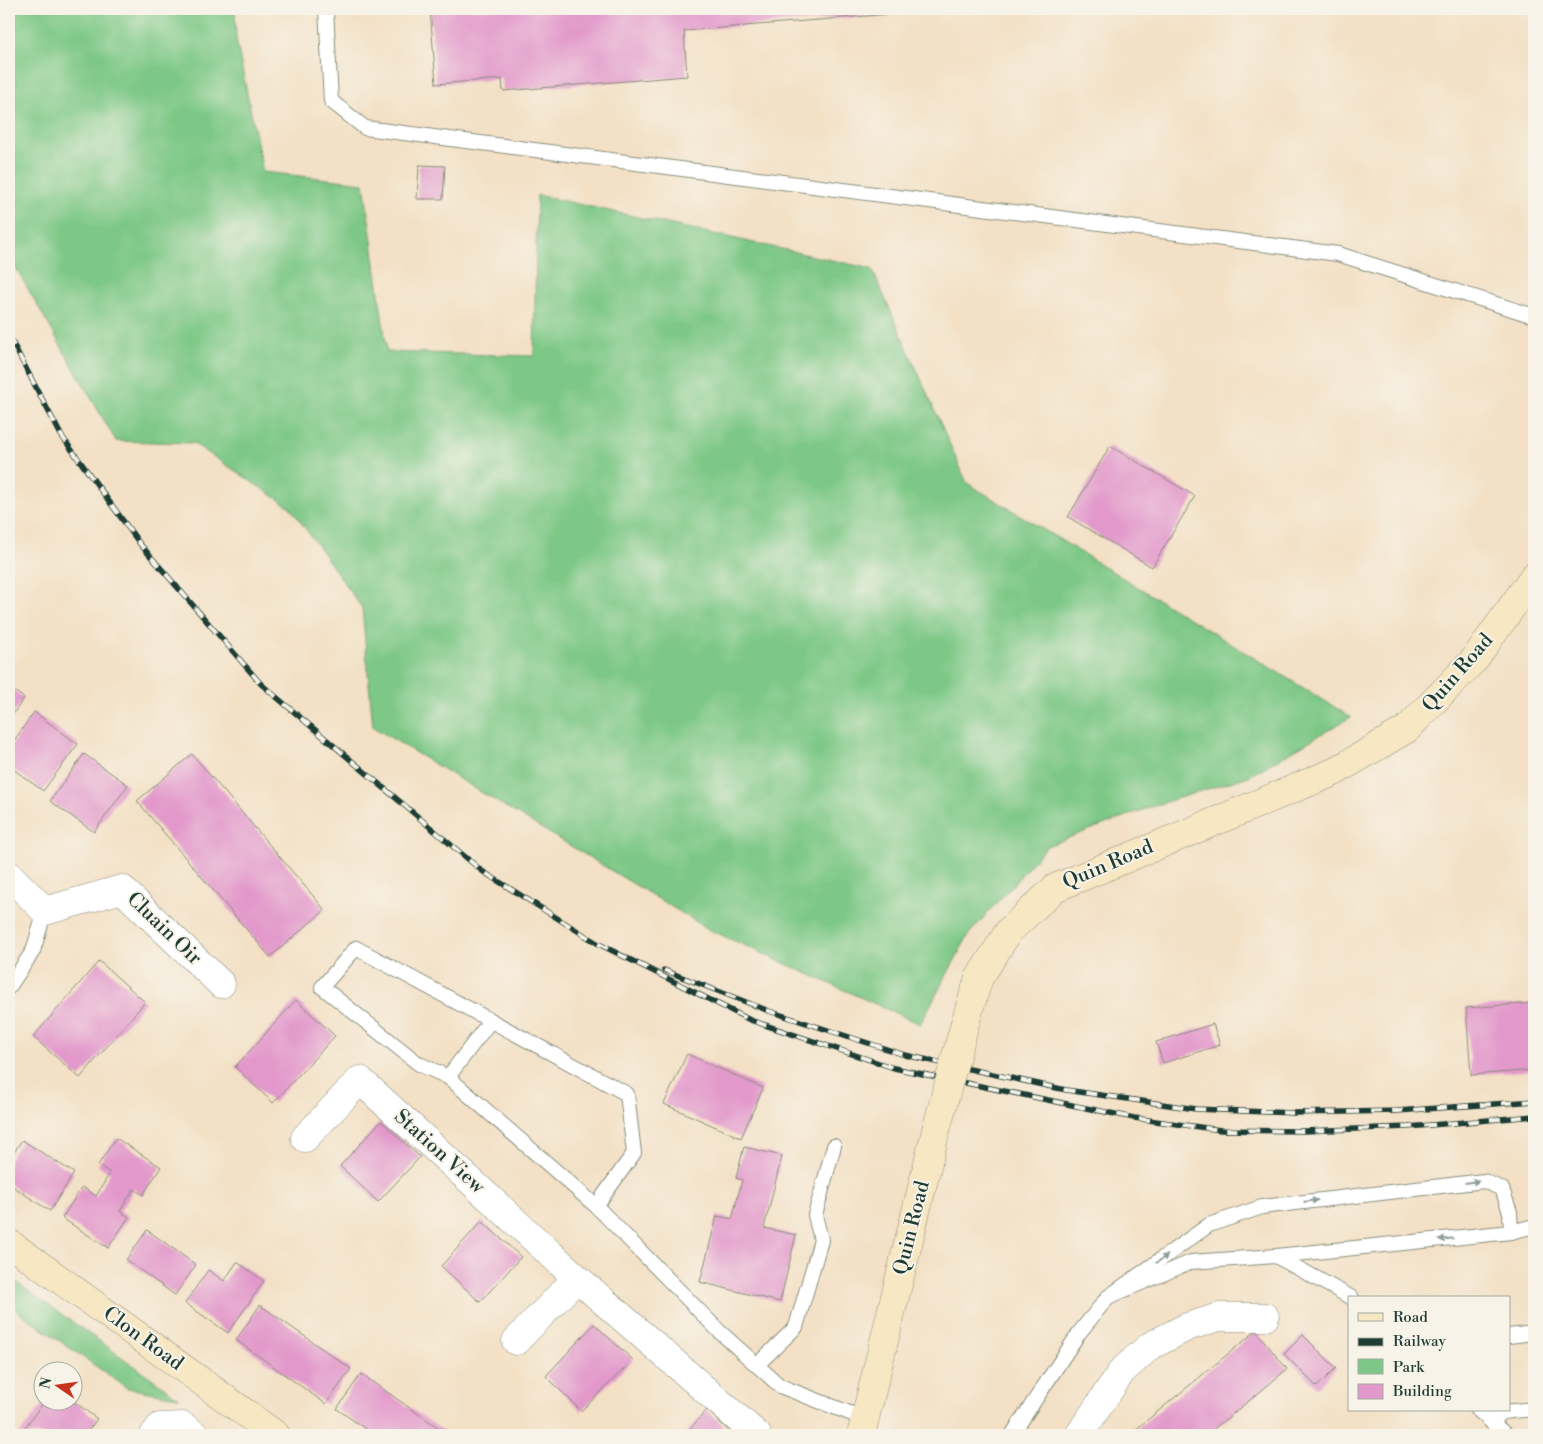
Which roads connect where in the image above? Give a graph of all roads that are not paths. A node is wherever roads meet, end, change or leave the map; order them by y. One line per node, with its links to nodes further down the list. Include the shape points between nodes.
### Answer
1 (326, 9): 2 (lane, via 331,101 365,128 1338,254)
2 (1534, 316)
3 (1534, 576): 30 (main road, Quin Road, bridge, via 1474,660 1407,729 1334,772 1055,888 1009,931 979,978 965,1023)
4 (9, 875): 5 (street)
5 (45, 911): 6 (street, Cluain Oir, via 122,889); 7 (lane, via 33,951)
6 (221, 984)
7 (9, 987)
8 (491, 1020): 9 (lane); 9 (lane, via 356,948 322,987 419,1064); 12 (lane, via 628,1094 634,1153)
9 (448, 1077): 12 (lane)
10 (305, 1138): 17 (street, Station View, via 360,1080)
11 (834, 1146): 24 (lane, via 815,1215 821,1240 796,1328)
12 (596, 1206): 24 (lane, via 720,1332)
13 (1534, 1226): 14 (lane)
14 (1512, 1232): 16 (lane, one-way to 16); 19 (lane, one-way to 14, via 1209,1225 1262,1207 1484,1181 1502,1189 1510,1212)
15 (9, 1243): 33 (main road, Clon Road)
16 (1276, 1256): 18 (lane); 19 (lane, via 1191,1262)
17 (577, 1278): 23 (street); 34 (street, Station View)
18 (1348, 1296)
19 (1108, 1297): 35 (lane, via 1079,1333)
20 (1266, 1317): 36 (street, via 1219,1317 1187,1327 1150,1346 1122,1371)
21 (1534, 1333): 22 (lane)
22 (1510, 1336)
23 (516, 1341)
24 (757, 1365): 30 (lane, via 780,1386)
25 (1534, 1409): 26 (lane)
26 (1510, 1411)
27 (1480, 1412): 29 (lane)
28 (1502, 1412): 29 (lane)
29 (1492, 1423): 37 (lane)
30 (863, 1427)
31 (154, 1435): 32 (street, via 160,1427 183,1426)
32 (196, 1435)
33 (276, 1435)
34 (756, 1435)
35 (1012, 1435)
36 (1079, 1435)
37 (1506, 1435)

